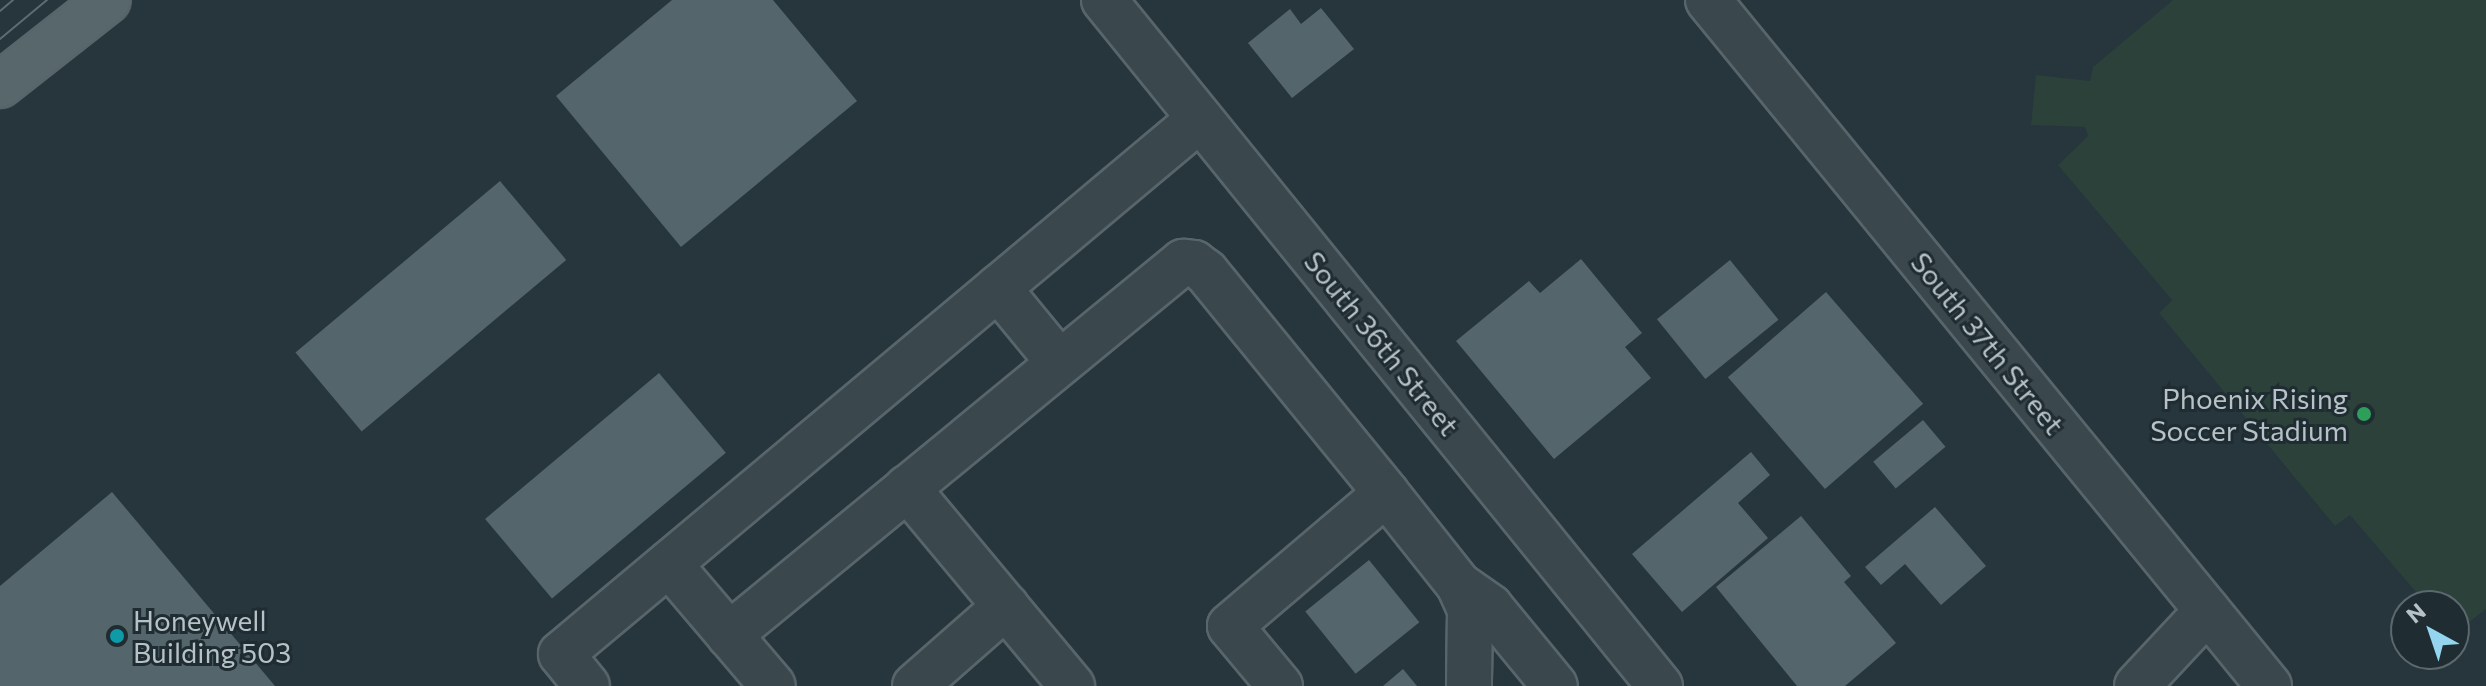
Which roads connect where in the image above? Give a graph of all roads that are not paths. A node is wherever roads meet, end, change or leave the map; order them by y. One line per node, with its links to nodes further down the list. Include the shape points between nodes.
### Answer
1 (108, 0): 4 (main road)
2 (1104, 0): 5 (street, South 36th Street)
3 (1708, 0): 13 (street, South 37th Street)
4 (0, 85)
5 (1200, 119): 6 (street); 22 (street, South 36th Street)
6 (998, 288): 7 (street); 10 (street)
7 (1058, 361): 8 (street); 9 (street, via 1174,266 1189,261 1198,265)
8 (907, 488): 12 (street); 14 (street)
9 (1386, 493): 11 (street); 19 (street, via 1230,626)
10 (669, 564): 14 (street); 15 (street, via 561,654)
11 (1459, 585): 20 (street, via 1473,633); 21 (street, via 1495,613)
12 (1006, 606): 17 (street); 18 (street)
13 (2207, 611): 23 (street); 24 (street, South 37th Street)
14 (729, 635): 16 (street)
15 (587, 686)
16 (773, 686)
17 (915, 686)
18 (1072, 686)
19 (1280, 686)
20 (1469, 686)
21 (1555, 686)
22 (1660, 686)
23 (2137, 686)
24 (2269, 686)

